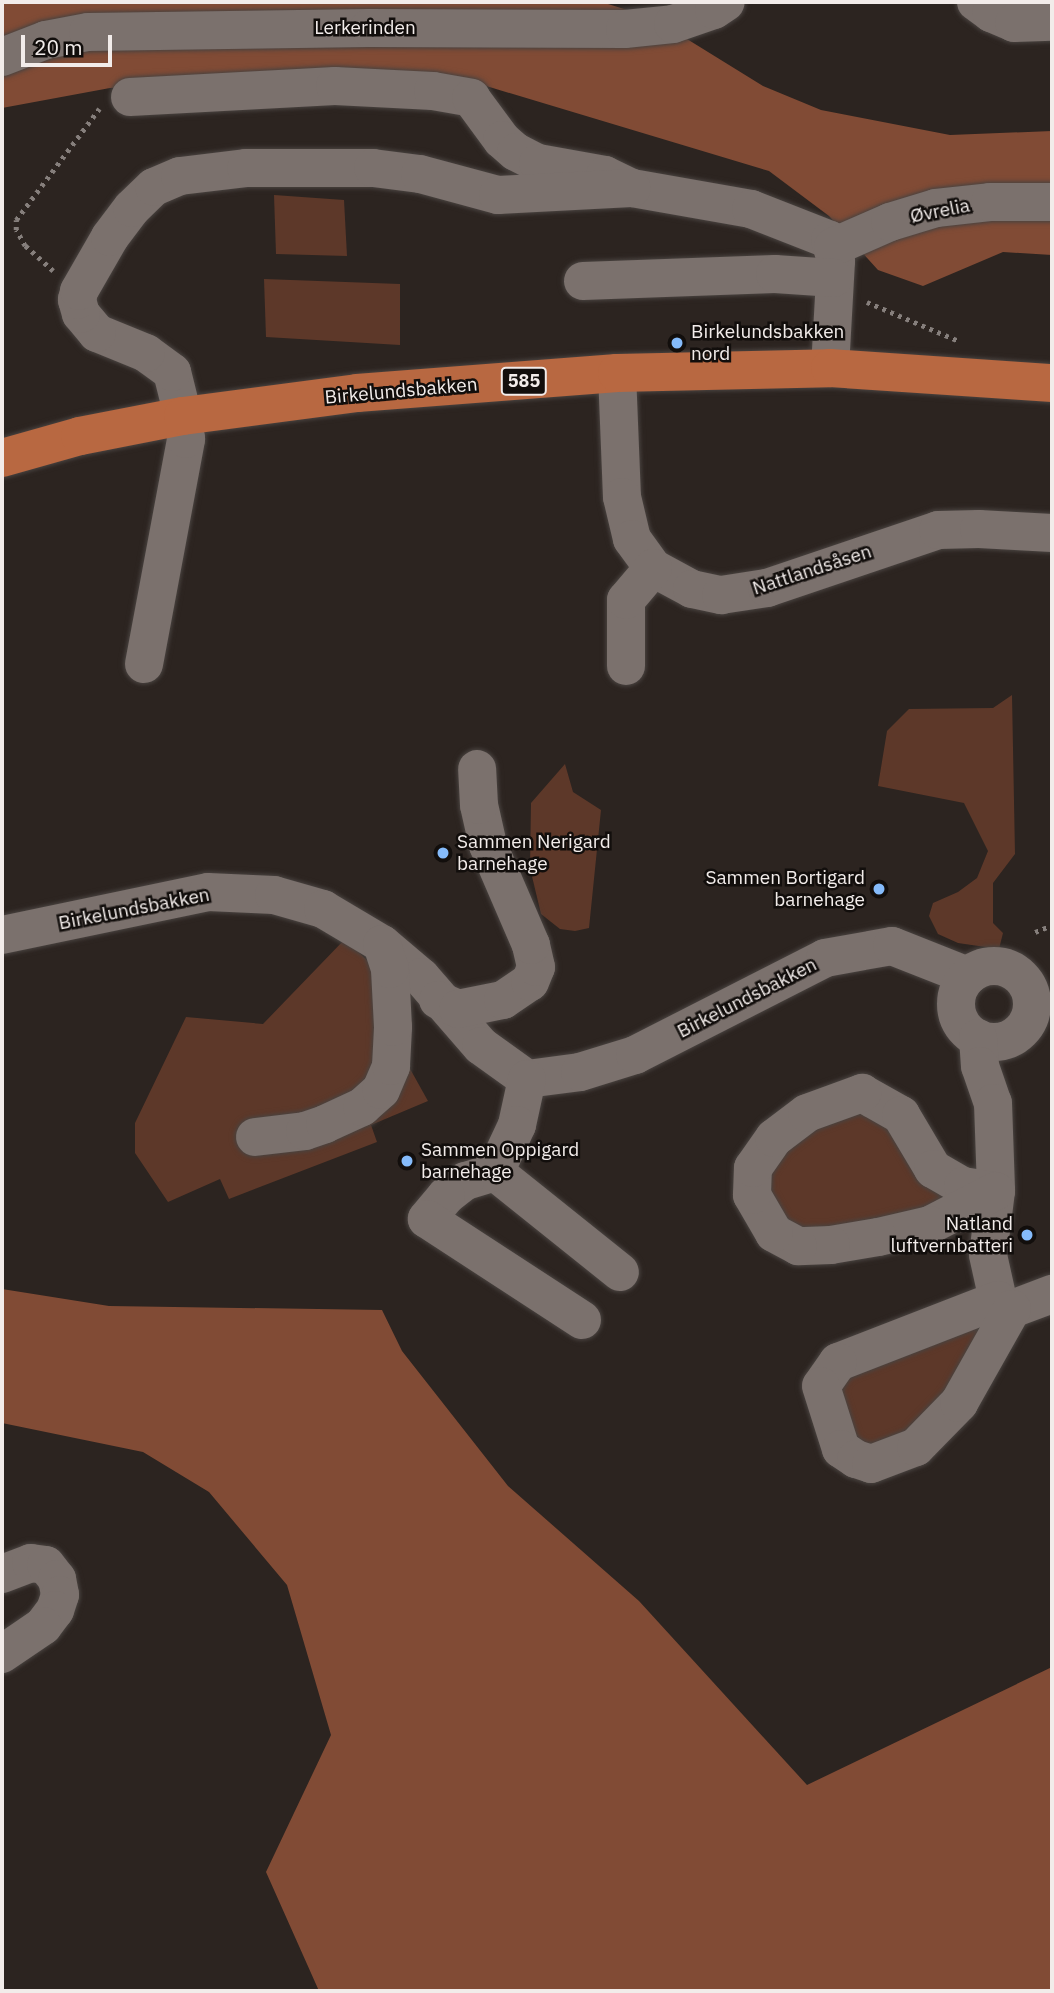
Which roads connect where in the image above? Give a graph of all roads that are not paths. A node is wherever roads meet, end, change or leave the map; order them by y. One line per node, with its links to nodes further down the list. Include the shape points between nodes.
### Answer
1 (726, 2): 4 (street, Lerkerinden, via 673,24 625,29 88,32 46,40)
2 (976, 2): 3 (street, via 1014,23)
3 (1052, 22)
4 (2, 57)
5 (131, 97): 6 (street, via 335,86 455,94 471,98 516,152 538,163 605,175)
6 (632, 188): 8 (street, via 751,209 819,234); 13 (street, via 498,195 420,174 331,166 246,168 180,176 154,187 132,208 79,291 80,314 97,333 146,353 172,372)
7 (1052, 202): 8 (street, Øvrelia, via 936,208 879,227)
8 (834, 271): 9 (street); 10 (street)
9 (583, 281)
10 (830, 368): 11 (main road, Birkelundsbakken / 585); 12 (main road, Birkelundsbakken / 585)
11 (617, 373): 13 (main road, Birkelundsbakken / 585, via 357,393); 16 (street, Nattlandsåsen, via 622,497 632,539)
12 (1052, 383)
13 (183, 416): 14 (main road, Birkelundsbakken / 585, via 80,436); 17 (street, via 186,439)
14 (2, 458)
15 (1052, 533): 16 (street, Nattlandsåsen, via 938,530 767,588 721,595 692,589)
16 (653, 568): 18 (street, via 626,600)
17 (144, 664)
18 (626, 666)
19 (477, 769): 24 (street, via 488,845 536,967 530,982 503,1000 458,1009)
20 (2, 935): 21 (street, Birkelundsbakken, via 208,892 274,895 323,909)
21 (382, 944): 24 (street, Birkelundsbakken, via 421,977); 27 (street, via 390,969 393,1027 391,1066 381,1090 362,1107 325,1124)
22 (968, 976): 23 (street, via 999,966); 25 (street, via 961,986 957,1010); 26 (street, Birkelundsbakken, via 892,946 825,958 635,1055 580,1072)
23 (1039, 977): 25 (street, via 1023,1029 1002,1041)
24 (438, 1000): 26 (street, Birkelundsbakken, via 481,1046)
25 (978, 1038): 29 (street, via 980,1066 993,1103)
26 (527, 1079): 28 (street, via 517,1125)
27 (255, 1137)
28 (495, 1172): 30 (street); 33 (street, via 465,1181 427,1219)
29 (996, 1191): 29 (street, via 930,1225 831,1245 799,1246 774,1233 752,1195 753,1168 774,1138 807,1113 862,1093 901,1115 933,1169 963,1186); 32 (street, via 988,1255)
30 (620, 1272)
31 (1052, 1294): 32 (street)
32 (1005, 1304): 32 (street, via 960,1403 916,1447 871,1464 841,1449 821,1386 838,1362)
33 (582, 1320)
34 (2, 1574): 35 (street, via 31,1563 46,1565 57,1579 60,1595 43,1626)
35 (2, 1654)

